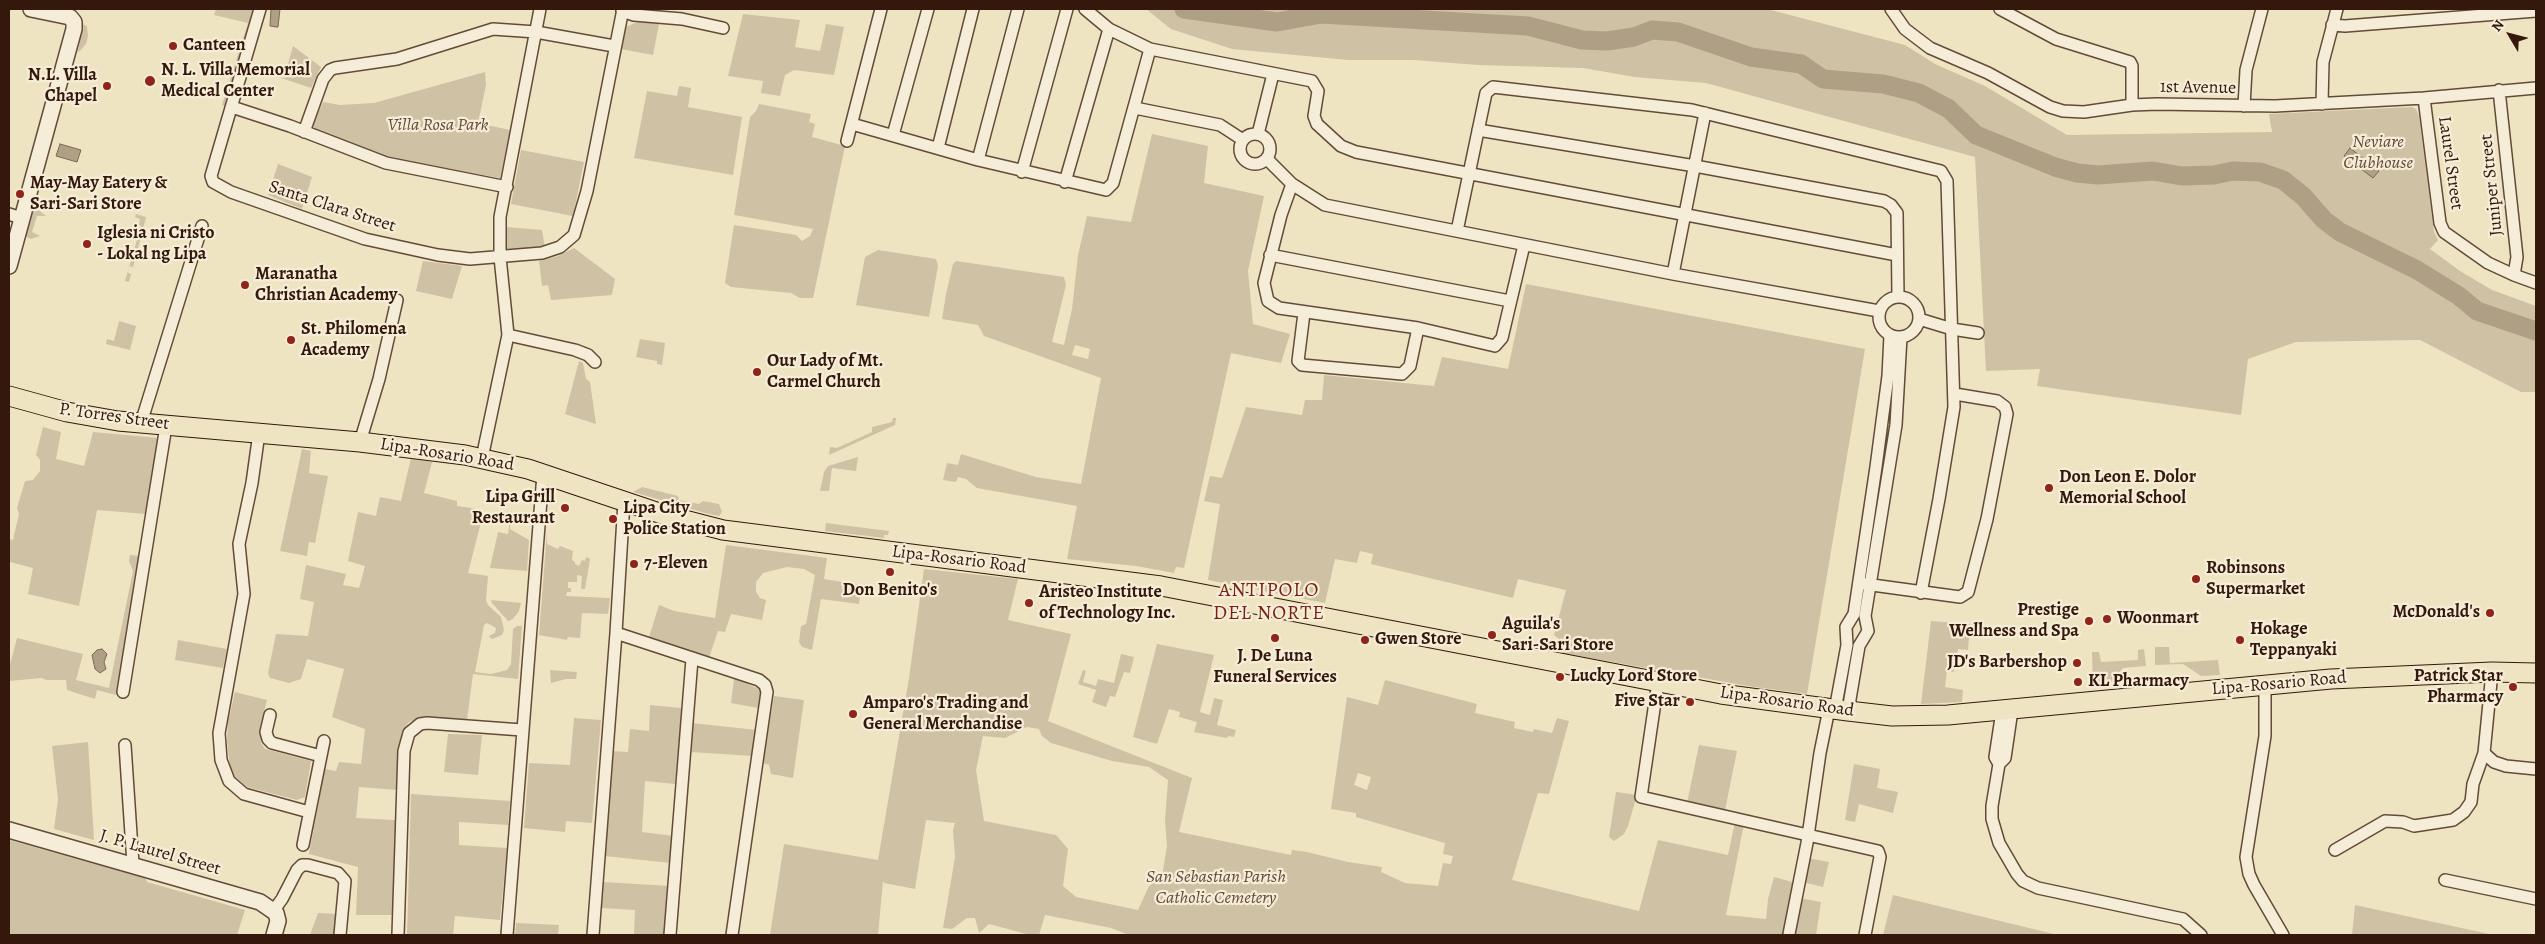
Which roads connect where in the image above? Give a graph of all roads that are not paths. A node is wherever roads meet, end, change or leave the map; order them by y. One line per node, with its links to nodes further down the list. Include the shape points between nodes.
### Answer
1 (31, 9): 49 (street, via 66,16 74,22 67,60)
2 (260, 9): 29 (street)
3 (540, 9): 19 (street)
4 (881, 9): 32 (street)
5 (928, 9): 36 (street)
6 (973, 9): 39 (street)
7 (1018, 9): 41 (street)
8 (1067, 9): 43 (street)
9 (1085, 9): 18 (street)
10 (1891, 9): 27 (street, 1st Avenue, via 1906,29 1930,48 1998,78 2050,107 2073,112)
11 (2000, 9): 27 (street, via 2056,39 2130,62)
12 (2262, 9): 28 (street, via 2246,70)
13 (2337, 9): 16 (street)
14 (622, 10): 17 (street, via 634,15); 20 (street, Santa Clara Street)
15 (2536, 11): 16 (street)
16 (2332, 25): 26 (street, via 2323,62)
17 (723, 28)
18 (1109, 29): 21 (street); 45 (street)
19 (536, 32): 20 (street); 34 (street, via 487,30 397,59 330,70 323,79); 47 (street)
20 (614, 46): 55 (street, Santa Clara Street, via 587,191 574,234 560,247 542,253)
21 (1150, 49): 22 (street); 30 (street)
22 (1272, 74): 35 (street); 44 (street, via 1308,79 1315,84 1318,91 1315,121 1348,150)
23 (2536, 88): 24 (street, 1st Avenue)
24 (2499, 90): 25 (street, 1st Avenue); 58 (street, Juniper Street, via 2518,257)
25 (2424, 98): 26 (street, 1st Avenue); 58 (street, Laurel Street, via 2440,223 2444,232 2488,263)
26 (2322, 104): 28 (street, 1st Avenue)
27 (2132, 105): 28 (street, 1st Avenue)
28 (2244, 106)
29 (232, 107): 34 (street); 55 (street, Santa Clara Street, via 211,176 216,185 382,244 459,258)
30 (1134, 108): 37 (street, via 1220,125); 45 (street, via 1109,189)
31 (1705, 113): 33 (street, via 1494,87 1486,93); 42 (street); 67 (street, via 1941,172 1947,181)
32 (852, 124): 36 (street); 38 (street)
33 (1478, 130): 42 (street); 44 (street)
34 (304, 132): 47 (street, via 386,163)
35 (1258, 134): 37 (street); 40 (street, via 1266,138 1270,146)
36 (893, 135): 39 (street)
37 (1243, 140): 40 (street, via 1240,150 1248,162 1258,164)
38 (847, 141)
39 (938, 148): 41 (street)
40 (1267, 159): 46 (street)
41 (978, 160): 43 (street)
42 (1695, 166): 48 (street); 54 (street, via 1884,201 1896,213)
43 (1022, 172): 45 (street)
44 (1469, 174): 48 (street); 51 (street)
45 (1065, 182)
46 (1292, 184): 51 (street, via 1325,205); 53 (street)
47 (507, 186): 55 (street, via 499,227)
48 (1685, 215): 54 (street); 57 (street)
49 (15, 216): 56 (street)
50 (202, 226): 74 (street)
51 (1458, 232): 52 (street)
52 (1524, 245): 57 (street); 62 (street)
53 (1270, 255): 62 (street); 64 (street, via 1264,283 1268,301 1279,308)
54 (1897, 256): 60 (street)
55 (500, 257): 69 (street)
56 (9, 266)
57 (1673, 274): 63 (street)
58 (2514, 276): 59 (street)
59 (2536, 282)
60 (1898, 297): 63 (street, via 1884,303); 65 (street, via 1914,303)
61 (397, 300): 78 (street, via 379,379)
62 (1510, 301): 66 (street, via 1502,338 1495,346)
63 (1879, 312): 70 (street, via 1882,328)
64 (1304, 313): 66 (street); 66 (street, via 1298,361 1302,365 1402,374 1410,366)
65 (1918, 319): 67 (street); 70 (street, via 1915,329)
66 (1418, 328)
67 (1952, 329): 68 (street); 72 (street)
68 (1978, 333)
69 (508, 335): 71 (street, via 575,350); 79 (street)
70 (1895, 336): 82 (street); 83 (street, via 1896,425)
71 (596, 362)
72 (1955, 394): 84 (street); 84 (street, via 1998,401 2007,414 1970,588 1960,597)
73 (9, 396): 74 (main road, P. Torres Street, via 76,414)
74 (141, 423): 75 (main road, P. Torres Street)
75 (166, 426): 76 (main road, P. Torres Street); 94 (street)
76 (222, 430): 77 (main road, Lipa-Rosario Road)
77 (259, 433): 78 (main road, Lipa-Rosario Road); 104 (street, via 239,544 244,594 219,733 221,760 229,781 244,794)
78 (360, 442): 79 (main road, Lipa-Rosario Road)
79 (482, 458): 80 (main road, Lipa-Rosario Road)
80 (543, 474): 81 (main road, Lipa-Rosario Road); 98 (street)
81 (624, 501): 86 (street); 92 (main road, Lipa-Rosario Road, via 688,522 748,534 1160,586)
82 (1858, 583): 83 (street); 85 (street)
83 (1870, 585): 84 (street); 85 (street)
84 (1920, 592)
85 (1860, 615): 87 (street, via 1846,626); 88 (street, via 1868,631)
86 (616, 633): 89 (street); 118 (street)
87 (1847, 645): 88 (street); 95 (street)
88 (1859, 646): 95 (street)
89 (692, 659): 119 (street); 120 (street, via 759,680 768,692)
90 (2492, 672): 91 (main road, Lipa-Rosario Road); 93 (main road, Lipa-Rosario Road); 101 (street)
91 (2536, 672)
92 (1658, 682): 95 (main road, Lipa-Rosario Road); 106 (street, via 1641,797)
93 (2265, 684): 96 (main road, Lipa-Rosario Road); 123 (street, via 2265,736 2246,857 2254,885)
94 (123, 692)
95 (1837, 710): 96 (main road, Lipa-Rosario Road, via 1913,716); 106 (street, via 1820,753)
96 (2007, 710): 122 (street, via 1995,756 1999,764 1992,806 1995,831 2007,859 2023,881 2038,888 2183,919)
97 (270, 715): 102 (street, via 266,732 272,743)
98 (522, 730): 116 (street, via 420,724 409,733 404,751); 117 (street)
99 (324, 742): 102 (street)
100 (125, 745): 109 (street)
101 (2484, 753): 103 (street, via 2494,762 2506,766); 108 (street, via 2473,784 2471,802 2453,820 2414,826 2385,821)
102 (321, 756): 104 (street)
103 (2536, 769)
104 (309, 812): 107 (street)
105 (9, 830): 109 (street, J. P. Laurel Street)
106 (1808, 834): 113 (street); 121 (street, via 1876,850 1880,854)
107 (303, 846)
108 (2335, 850)
109 (132, 864): 112 (street, J. P. Laurel Street, via 260,902)
110 (2445, 880): 111 (street)
111 (2536, 899)
112 (274, 910): 114 (street, via 278,921); 115 (street, via 302,865 343,876 345,895)
113 (1789, 934)
114 (274, 935)
115 (340, 935)
116 (398, 935)
117 (507, 935)
118 (593, 935)
119 (670, 935)
120 (732, 935)
121 (1865, 935)
122 (2201, 935)
123 (2284, 935)

